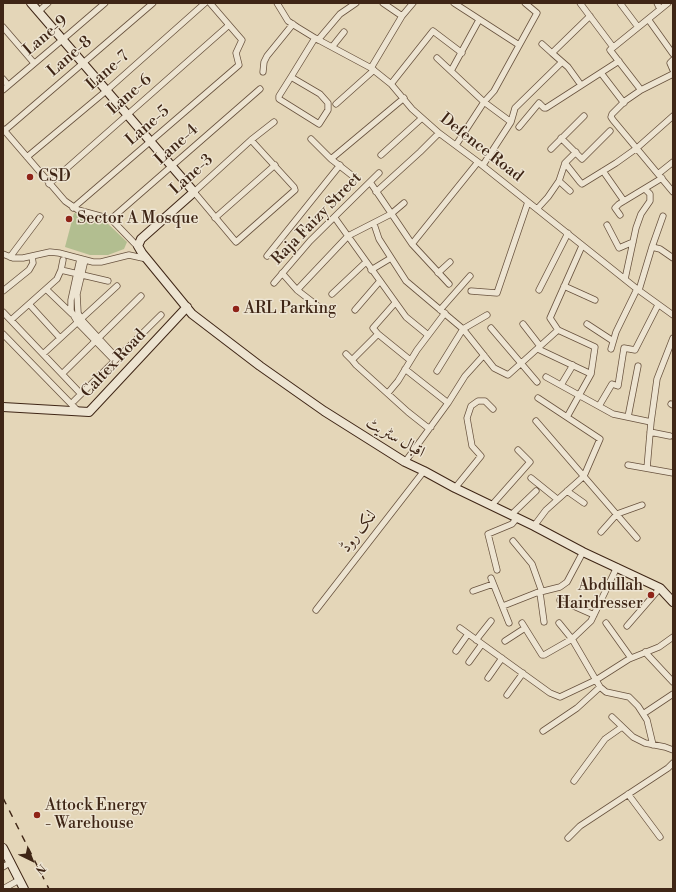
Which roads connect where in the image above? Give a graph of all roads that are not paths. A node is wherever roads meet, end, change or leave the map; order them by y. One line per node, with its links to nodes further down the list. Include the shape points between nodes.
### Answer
1 (31, 3): 18 (street)
2 (48, 3): 18 (street)
3 (105, 3): 29 (street, Lane-9)
4 (153, 3): 42 (street, Lane-8)
5 (205, 3): 57 (street, Lane-7)
6 (210, 3): 24 (street)
7 (277, 3): 23 (street, Defence Road, via 288,21)
8 (356, 3): 28 (street, via 340,14)
9 (383, 3): 19 (street)
10 (413, 3): 19 (street)
11 (454, 3): 22 (street)
12 (525, 3): 31 (street, via 537,13)
13 (580, 3): 20 (street)
14 (620, 3): 26 (street)
15 (657, 3): 17 (street)
16 (668, 3): 17 (street)
17 (660, 9): 21 (street)
18 (38, 12): 29 (street)
19 (402, 16): 43 (street)
20 (590, 16): 32 (street); 35 (street)
21 (648, 19): 26 (street); 36 (street)
22 (479, 20): 31 (street); 34 (street)
23 (293, 24): 28 (street, Defence Road); 46 (street, via 267,56)
24 (229, 25): 62 (street, Lane-6); 75 (street, Lane-5, via 242,40 236,53 239,65)
25 (3, 27): 41 (street)
26 (638, 27): 32 (street)
27 (344, 32): 33 (street)
28 (317, 39): 33 (street, Defence Road); 49 (street)
29 (62, 40): 41 (street, Lane-9); 42 (street)
30 (542, 44): 35 (street)
31 (519, 45): 59 (street, via 494,91)
32 (613, 47): 39 (street, via 610,50)
33 (332, 48): 43 (street, Defence Road)
34 (462, 53): 45 (street); 51 (street, via 433,31)
35 (552, 53): 40 (street)
36 (673, 54)
37 (437, 58): 45 (street)
38 (673, 60): 44 (street, via 670,63)
39 (619, 61): 47 (street); 56 (street)
40 (562, 62): 53 (street); 67 (street, via 515,108)
41 (34, 63): 52 (street, Lane-9)
42 (83, 64): 57 (street); 69 (street, Lane-8)
43 (373, 69): 51 (street, Defence Road); 61 (street)
44 (673, 70)
45 (451, 71): 59 (street)
46 (263, 72)
47 (601, 73): 53 (street); 60 (street)
48 (673, 74): 56 (street)
49 (291, 77): 49 (street, via 279,99 319,124 328,110 328,103 320,94)
50 (3, 79): 52 (street)
51 (391, 84): 58 (street, Defence Road)
52 (8, 85): 55 (street, Lane-9)
53 (581, 85): 68 (street, via 546,108 539,103)
54 (260, 89): 88 (street, Lane-4)
55 (3, 90)
56 (641, 90): 60 (street)
57 (106, 91): 62 (street); 81 (street, Lane-7)
58 (404, 98): 65 (street, Defence Road); 82 (street)
59 (484, 102): 67 (street); 76 (street)
60 (624, 103): 77 (street, via 611,117)
61 (336, 104)
62 (126, 115): 75 (street); 95 (street, Lane-6)
63 (584, 116): 72 (street)
64 (673, 116): 77 (street)
65 (422, 118): 71 (street, Defence Road); 80 (street)
66 (274, 122): 73 (street, Lane-3)
67 (511, 122): 85 (street)
68 (519, 127)
69 (4, 130): 81 (street)
70 (610, 131): 79 (street, via 582,158)
71 (439, 133): 76 (street, Defence Road); 99 (street)
72 (561, 138): 78 (street); 79 (street)
73 (251, 140): 86 (street); 98 (street, Lane-3)
74 (311, 140): 82 (street)
75 (150, 141): 88 (street); 104 (street, Lane-5)
76 (456, 145): 85 (street, Defence Road)
77 (637, 148): 89 (street); 91 (street)
78 (551, 149)
79 (576, 152): 84 (street)
80 (381, 156)
81 (27, 157): 95 (street)
82 (331, 159): 87 (street)
83 (673, 162): 91 (street)
84 (566, 163): 89 (street, via 582,184); 93 (street)
85 (481, 164): 102 (street, Defence Road); 118 (street)
86 (275, 165): 110 (street); 110 (street, via 294,187 292,194 236,242)
87 (340, 165): 92 (street); 124 (street)
88 (172, 167): 98 (street); 112 (street, Lane-4)
89 (603, 171): 101 (street)
90 (379, 173): 94 (street, Raja Faizy Street)
91 (660, 176): 96 (street); 100 (street)
92 (354, 177)
93 (559, 181): 97 (street); 105 (street)
94 (370, 182): 99 (street); 111 (street, Raja Faizy Street)
95 (49, 184): 104 (street)
96 (645, 189): 101 (street); 117 (street, via 650,194 650,201 641,214)
97 (570, 191)
98 (194, 192): 110 (street); 120 (street, Lane-3, via 141,239)
99 (376, 192): 106 (street)
100 (673, 192)
101 (624, 200): 107 (street, via 615,208)
102 (528, 202): 105 (street, Defence Road); 151 (street, via 497,293)
103 (404, 203): 106 (street)
104 (73, 208): 112 (street)
105 (537, 209): 115 (street, Defence Road)
106 (391, 214): 113 (street); 118 (street)
107 (620, 215)
108 (663, 216): 121 (street)
109 (40, 217): 125 (street)
110 (215, 218)
111 (336, 218): 116 (street); 135 (street, Raja Faizy Street, via 310,241)
112 (111, 219): 120 (street)
113 (374, 224): 116 (street); 126 (street, via 379,239)
114 (607, 225): 117 (street, via 619,248)
115 (568, 233): 119 (street, Defence Road); 148 (street)
116 (348, 236): 131 (street); 147 (street)
117 (633, 242): 139 (street)
118 (412, 244): 136 (street)
119 (582, 246): 139 (street, Defence Road); 145 (street)
120 (139, 248): 129 (street, اقبال سٹریٹ)
121 (652, 248): 127 (street, via 660,249); 149 (street)
122 (3, 254): 125 (street)
123 (32, 256): 125 (street); 128 (street, via 50,252); 150 (street, via 33,263 29,270)
124 (266, 256)
125 (10, 257)
126 (391, 258): 134 (street); 161 (street, via 406,281)
127 (673, 258)
128 (82, 259): 129 (street, via 101,262 129,255); 137 (street)
129 (147, 259): 158 (street, اقبال سٹریٹ)
130 (63, 260): 133 (street)
131 (366, 262): 134 (street); 152 (street)
132 (450, 262): 136 (street)
133 (61, 270): 137 (street); 146 (street, via 57,279)
134 (371, 270): 141 (street)
135 (282, 273): 142 (street, Raja Faizy Street); 147 (street)
136 (438, 273): 143 (street)
137 (79, 274): 140 (street); 165 (street, via 70,305); 168 (street, via 76,299)
138 (470, 276): 161 (street)
139 (625, 279): 149 (street, Defence Road)
140 (108, 281)
141 (380, 281): 155 (street); 160 (street)
142 (274, 283)
143 (449, 284)
144 (116, 286): 168 (street)
145 (564, 286): 154 (street); 173 (street, via 550,318)
146 (46, 289): 156 (street); 165 (street)
147 (297, 290): 159 (street)
148 (540, 290)
149 (638, 290): 157 (street, Defence Road); 180 (street)
150 (3, 291)
151 (471, 291)
152 (332, 294)
153 (141, 296): 179 (street)
154 (595, 300)
155 (395, 303): 175 (street, via 373,328); 176 (street, via 406,317)
156 (29, 304): 167 (street); 177 (street)
157 (658, 305): 164 (street, Defence Road); 205 (street, via 635,350 624,348 618,386 612,384)
158 (187, 307): 208 (street, Caltex Road, via 89,412); 217 (street, اقبال سٹریٹ, via 204,324 318,407)
159 (319, 307)
160 (355, 310)
161 (443, 311): 172 (street); 176 (street)
162 (3, 312): 167 (street)
163 (161, 315): 186 (street)
164 (673, 315)
165 (74, 316): 168 (street)
166 (487, 316): 172 (street)
167 (11, 320): 183 (street)
168 (79, 320): 177 (street); 179 (street)
169 (524, 324): 181 (street)
170 (587, 324): 180 (street)
171 (491, 328): 189 (street)
172 (463, 329): 185 (street); 193 (street)
173 (558, 330): 181 (street); 195 (street, via 595,347)
174 (3, 334): 208 (street)
175 (378, 334): 187 (street); 188 (street)
176 (428, 335): 188 (street)
177 (60, 338): 183 (street)
178 (673, 338): 212 (street, via 657,379)
179 (96, 339): 186 (street); 194 (street)
180 (613, 341): 182 (street)
181 (539, 347): 189 (street); 190 (street)
182 (611, 349)
183 (43, 354): 194 (street)
184 (346, 354): 187 (street)
185 (484, 355): 189 (street, via 494,368 508,375); 204 (street, via 465,376)
186 (116, 359): 200 (street)
187 (352, 360): 199 (street)
188 (410, 360): 192 (street)
189 (520, 364): 197 (street)
190 (573, 366): 195 (street); 198 (street)
191 (638, 366): 210 (street)
192 (405, 370): 199 (street); 204 (street)
193 (437, 371)
194 (62, 374): 200 (street)
195 (591, 374): 201 (street)
196 (546, 377): 198 (street)
197 (537, 382)
198 (561, 385): 201 (street)
199 (388, 393): 213 (street)
200 (81, 394): 203 (street)
201 (579, 394): 205 (street); 209 (street)
202 (538, 398): 209 (street)
203 (74, 401)
204 (448, 403): 213 (street)
205 (599, 406): 210 (street, via 612,414)
206 (3, 407): 208 (street, Caltex Road)
207 (493, 409): 224 (street, via 485,401 478,401 471,406 467,418 472,446 481,456)
208 (78, 411)
209 (567, 417): 222 (street, via 600,439)
210 (628, 417): 212 (street)
211 (536, 421): 222 (street)
212 (651, 422): 214 (street)
213 (430, 427): 217 (street)
214 (650, 432): 215 (street); 219 (street)
215 (670, 436)
216 (518, 450): 230 (street, via 530,462)
217 (405, 462): 220 (street, اقبال سٹریٹ)
218 (628, 465): 219 (street)
219 (647, 468): 221 (street)
220 (424, 471): 224 (street, اقبال سٹریٹ); 246 (street, لنک روڈ)
221 (673, 473)
222 (584, 476): 226 (street); 231 (street)
223 (531, 478): 227 (street)
224 (455, 488): 230 (street, اقبال سٹریٹ)
225 (536, 491): 232 (street)
226 (567, 491): 227 (street); 228 (street)
227 (558, 499): 233 (street)
228 (584, 503)
229 (642, 505): 231 (street)
230 (491, 506): 232 (street, اقبال سٹریٹ)
231 (617, 514): 234 (street); 235 (street)
232 (514, 517): 233 (street, اقبال سٹریٹ); 239 (street, via 512,524 488,534)
233 (534, 526): 237 (street, اقبال سٹریٹ)
234 (601, 532)
235 (637, 538)
236 (513, 541): 242 (street, via 532,564)
237 (583, 552): 238 (street, اقبال سٹریٹ); 242 (street, via 567,582 560,587)
238 (616, 567): 240 (street, اقبال سٹریٹ); 247 (street)
239 (497, 570)
240 (660, 588): 244 (street, اقبال سٹریٹ); 253 (street)
241 (472, 591): 245 (street, via 492,581)
242 (541, 592): 245 (street); 250 (street)
243 (560, 600): 247 (street)
244 (673, 602)
245 (503, 606): 249 (street)
246 (316, 610)
247 (594, 615): 257 (street)
248 (491, 621): 258 (street)
249 (509, 622)
250 (544, 622)
251 (559, 623): 257 (street)
252 (606, 623): 264 (street)
253 (627, 626)
254 (460, 628): 255 (street)
255 (468, 634): 258 (street); 261 (street)
256 (673, 637): 262 (street, via 659,647)
257 (572, 639): 259 (street, via 544,656 524,626); 268 (street)
258 (476, 640): 260 (street)
259 (505, 641)
260 (482, 644): 263 (street); 265 (street)
261 (456, 651)
262 (645, 652): 264 (street); 269 (street)
263 (502, 658): 266 (street); 267 (street)
264 (631, 658): 268 (street)
265 (469, 662)
266 (523, 673): 268 (street, via 550,693 560,697); 272 (street)
267 (488, 678)
268 (596, 680): 270 (street)
269 (673, 682)
270 (600, 687): 273 (street, via 606,692 629,697); 276 (street, via 577,708)
271 (673, 694): 273 (street)
272 (507, 695)
273 (643, 714): 277 (street)
274 (612, 717): 275 (street)
275 (622, 727): 277 (street, via 633,736); 280 (street, via 605,739)
276 (543, 731)
277 (653, 745): 278 (street)
278 (673, 750)
279 (673, 763): 281 (street)
280 (574, 781)
281 (628, 794): 282 (street); 283 (street, via 580,826)
282 (660, 836)
283 (568, 838)
284 (3, 848): 285 (street)
285 (7, 864): 286 (street)
286 (19, 880): 287 (street); 288 (street)
287 (3, 888)
288 (24, 889)

